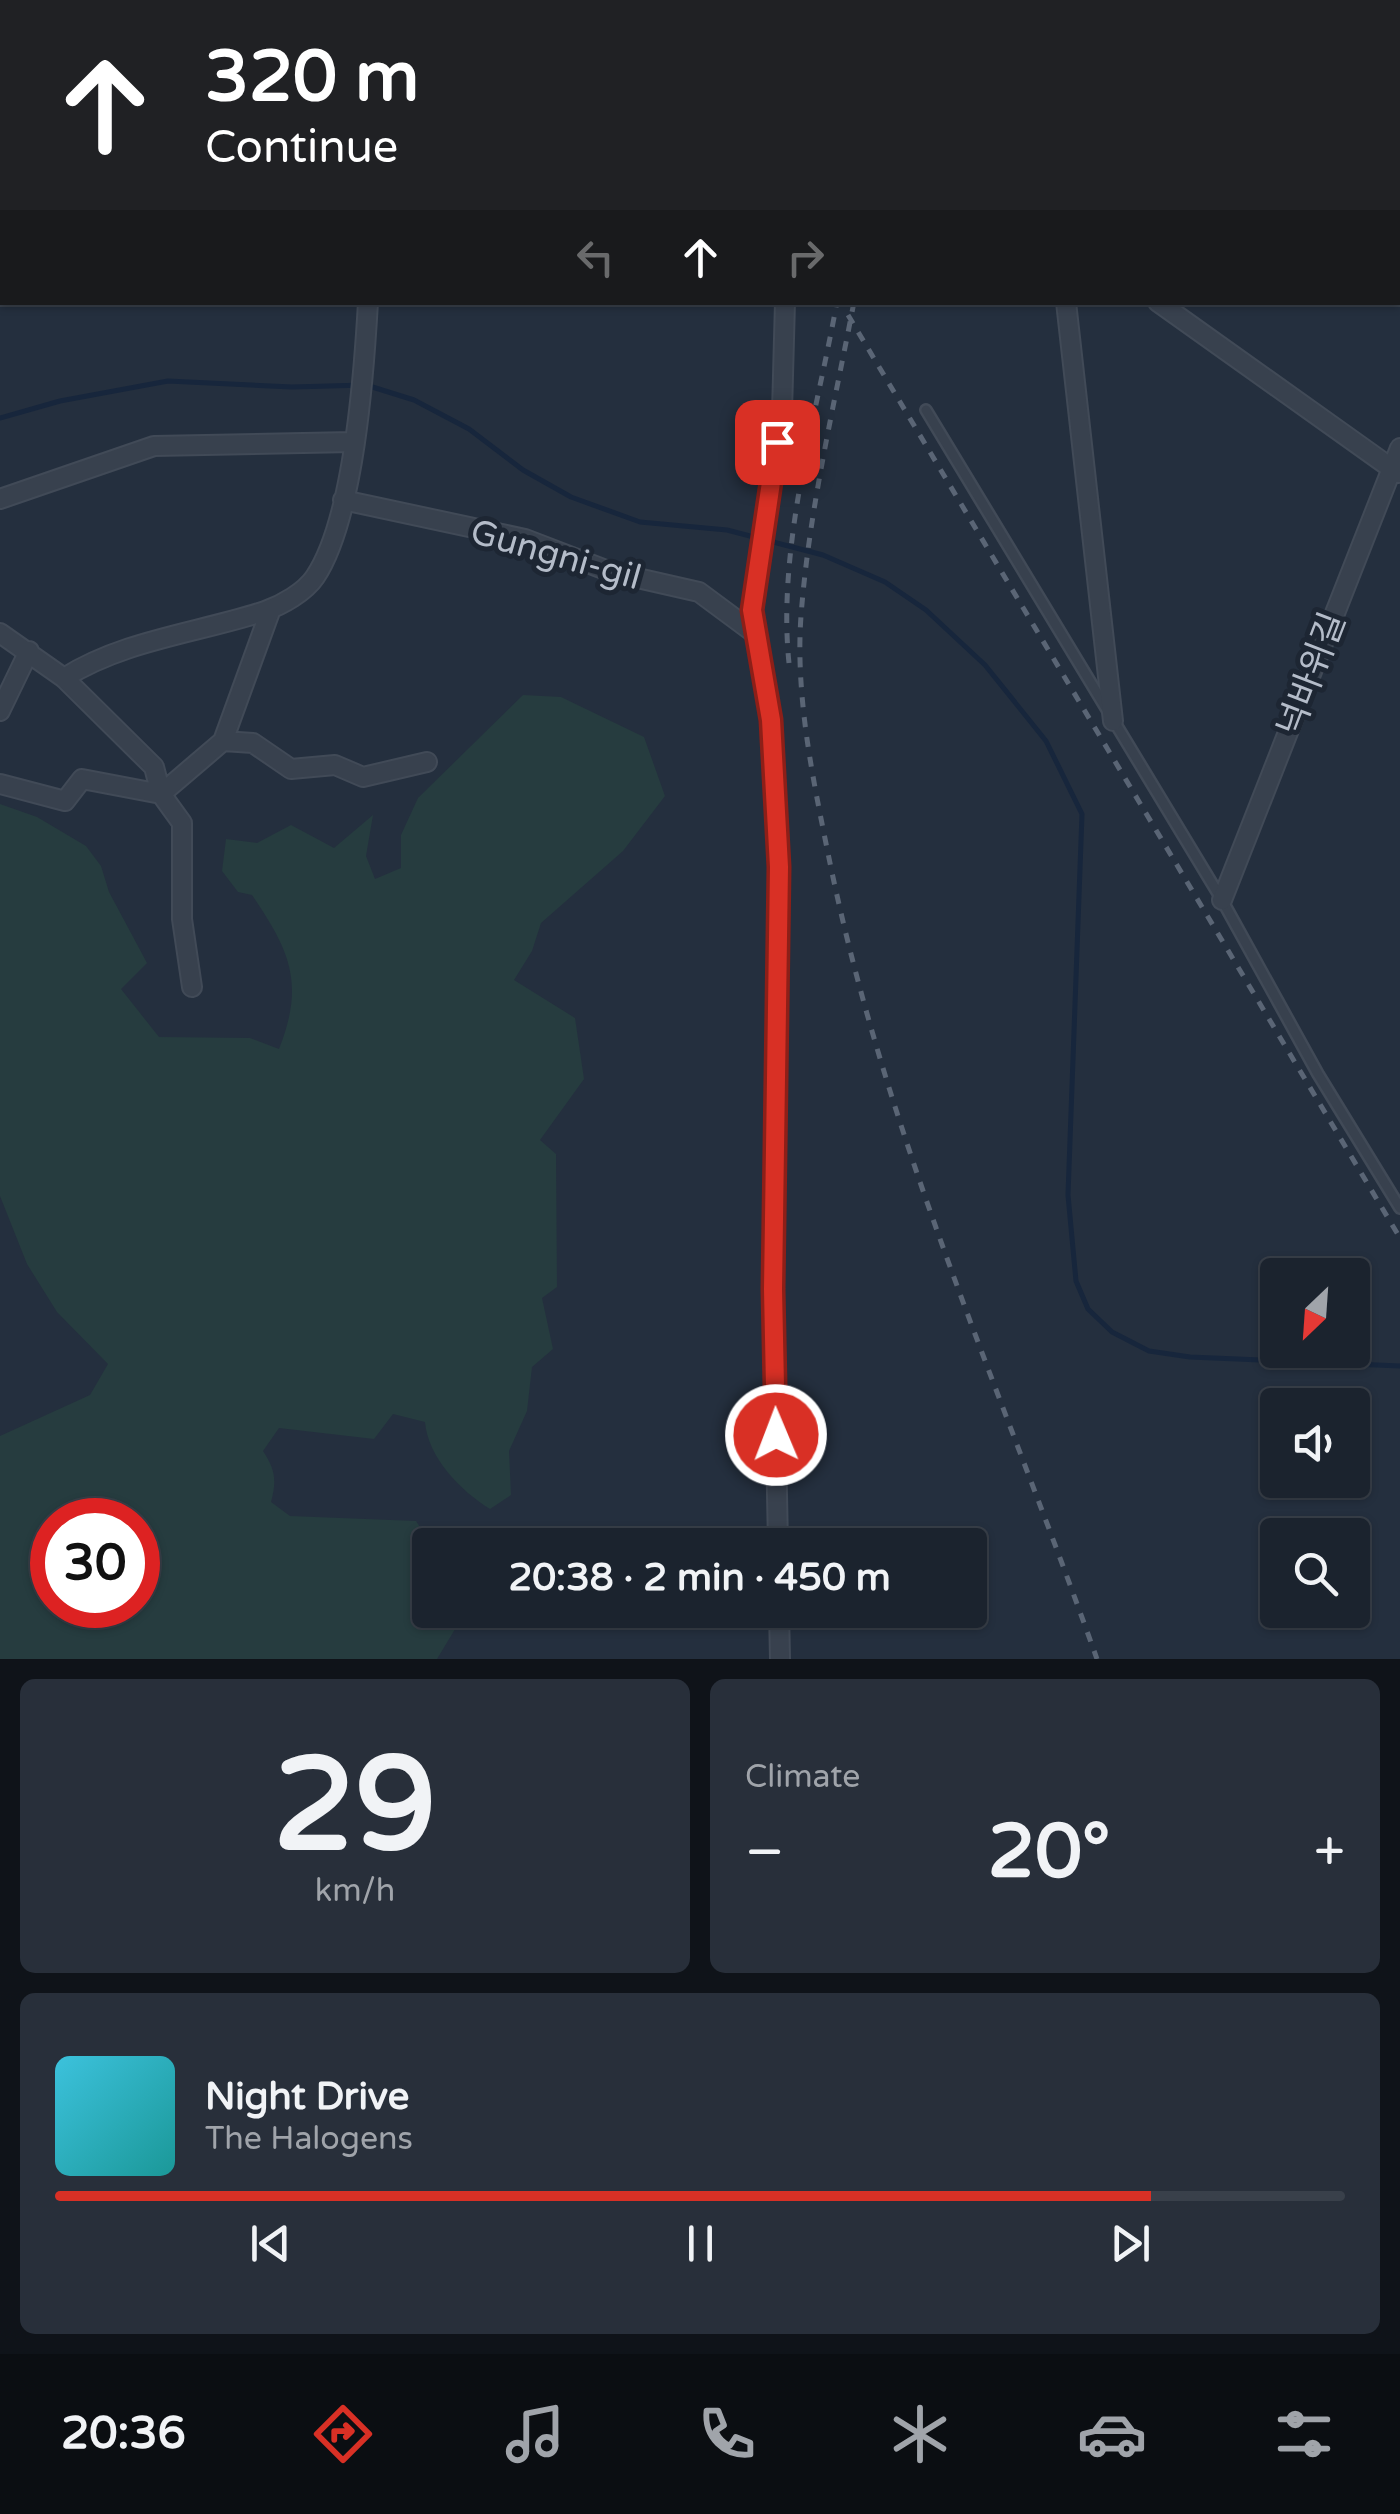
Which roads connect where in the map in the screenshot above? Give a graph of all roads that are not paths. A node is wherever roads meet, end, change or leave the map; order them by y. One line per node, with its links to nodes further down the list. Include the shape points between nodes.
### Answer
1 (786, 305): 13 (street, via 782,412 752,610)
2 (1066, 305): 17 (street)
3 (1162, 305): 8 (street)
4 (368, 309): 6 (street)
5 (926, 410): 17 (lane)
6 (354, 433): 9 (street, via 154,446); 10 (street)
7 (1400, 448): 8 (street, 넉바위길)
8 (1396, 472): 22 (street, 넉바위길)
9 (0, 498)
10 (343, 500): 11 (street, via 332,544 313,580); 13 (street, Gungni-gil, via 525,538 612,572 699,592)
11 (271, 608): 15 (street, via 143,644); 18 (street)
12 (0, 633): 14 (street)
13 (757, 636): 25 (street, via 771,720 779,867 773,1289)
14 (29, 652): 15 (street); 16 (street)
15 (64, 678): 21 (street, via 154,768)
16 (0, 711)
17 (1113, 721): 22 (lane)
18 (223, 742): 19 (street, via 253,744 291,770 335,765 362,777); 21 (street)
19 (427, 762)
20 (0, 784): 21 (street, via 65,801 82,779)
21 (161, 794): 23 (street, via 182,823 182,919)
22 (1222, 900): 24 (lane)
23 (192, 987)
24 (1400, 1208)
25 (778, 1528)
26 (779, 1628): 27 (street)
27 (780, 1659)

